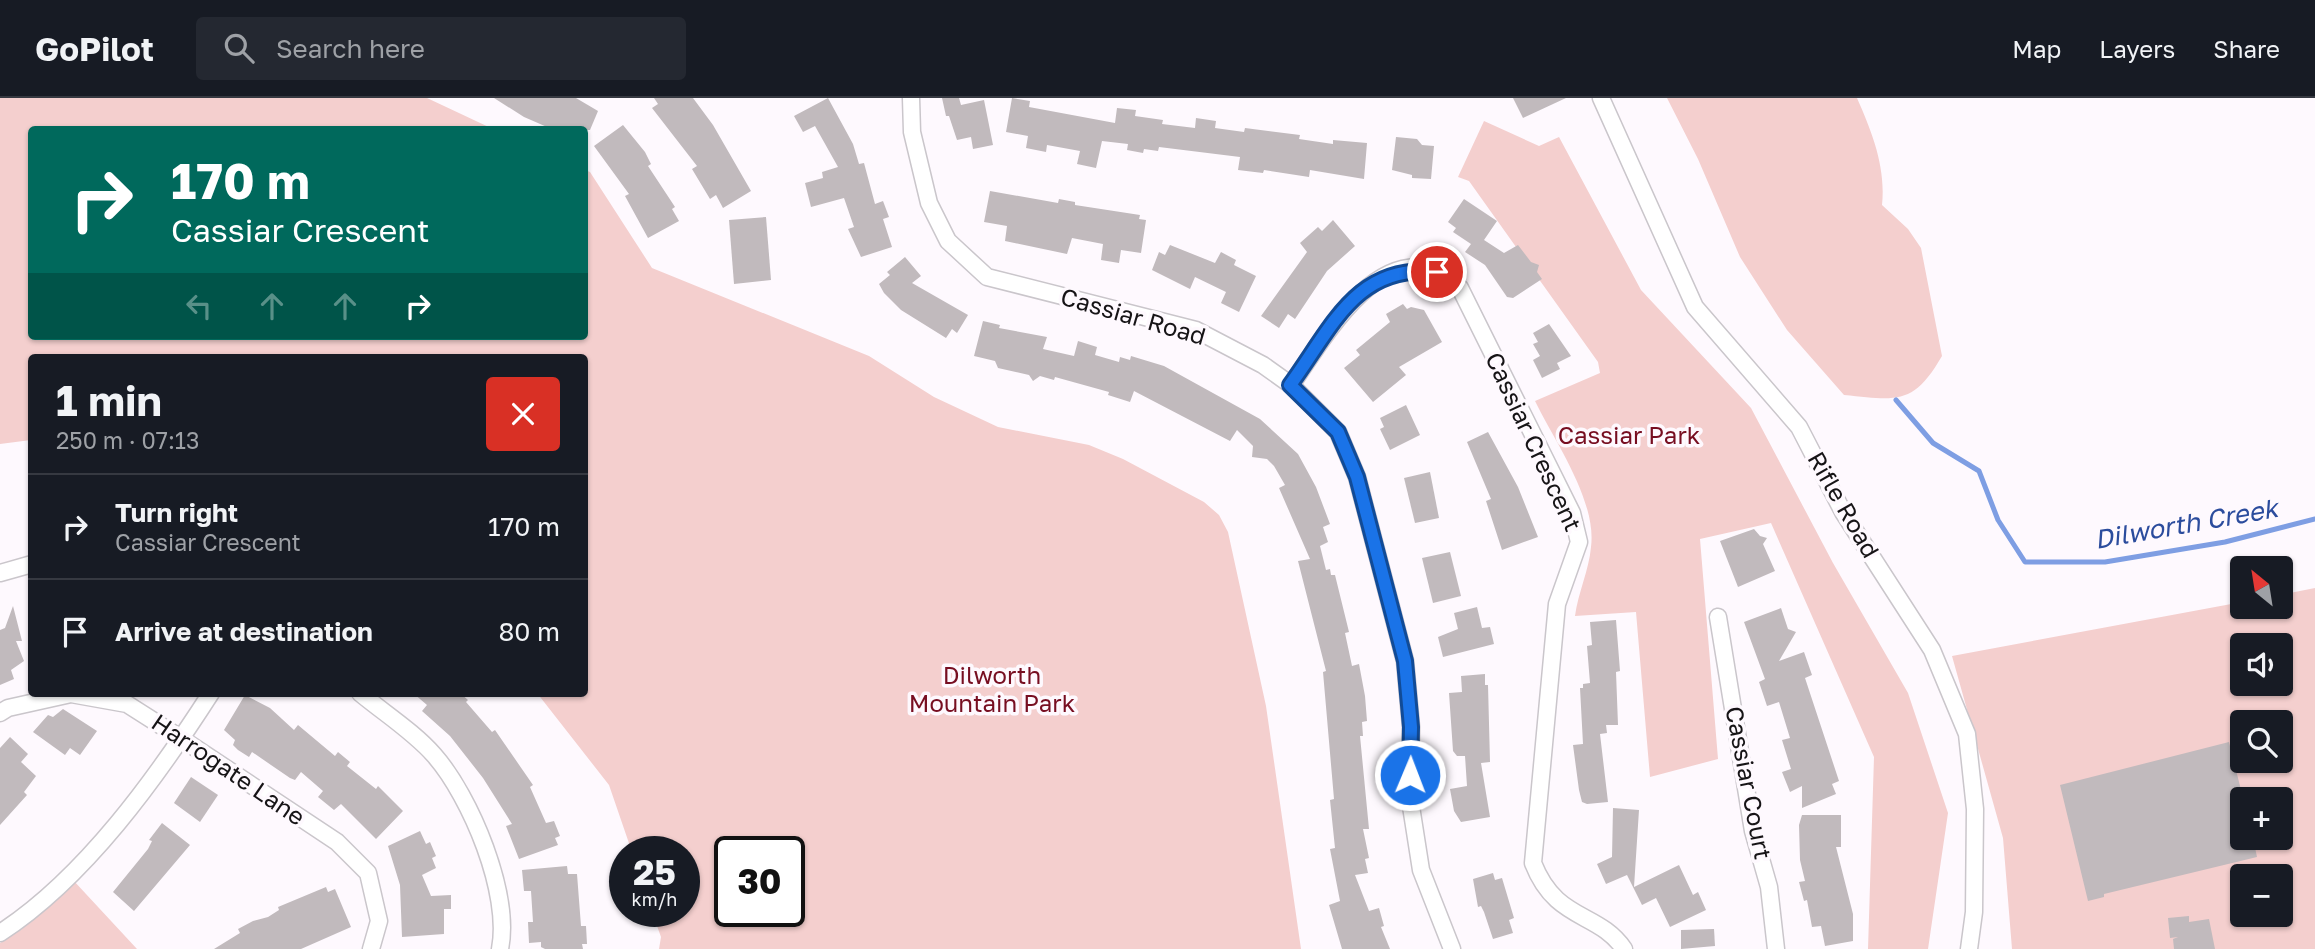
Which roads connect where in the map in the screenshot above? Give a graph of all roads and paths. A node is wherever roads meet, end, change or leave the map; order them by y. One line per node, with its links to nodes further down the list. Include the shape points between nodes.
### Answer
1 (911, 98): 3 (street, Cassiar Road, via 912,132 929,203 948,241 987,277 1196,330 1263,365)
2 (1601, 98): 19 (street, Rifle Road, via 1695,307 1799,427 1843,512 1932,650 1967,734 1975,809 1975,912)
3 (1290, 385): 16 (street, Cassiar Road, via 1338,432 1357,477 1405,661 1411,727 1410,800 1421,870); 17 (street, Cassiar Crescent, via 1354,297 1378,279 1410,269 1437,272 1460,288 1572,513 1579,542 1557,604 1533,863 1542,887 1570,912 1617,939)
4 (28, 565): 5 (street)
5 (0, 573)
6 (1718, 617): 18 (street, Cassiar Court, via 1753,831 1769,887)
7 (58, 697): 11 (street, Harrogate Lane)
8 (88, 697): 12 (street, Harrogate Lane, via 127,704)
9 (208, 697): 12 (street)
10 (365, 697): 15 (street, via 434,755 473,816 496,888 504,931)
11 (0, 713)
12 (182, 738): 13 (street, via 83,864); 14 (street, Harrogate Lane, via 337,842 368,873 379,921)
13 (0, 933)
14 (371, 949)
15 (500, 949)
16 (1452, 949)
17 (1624, 949)
18 (1776, 949)
19 (1969, 949)

